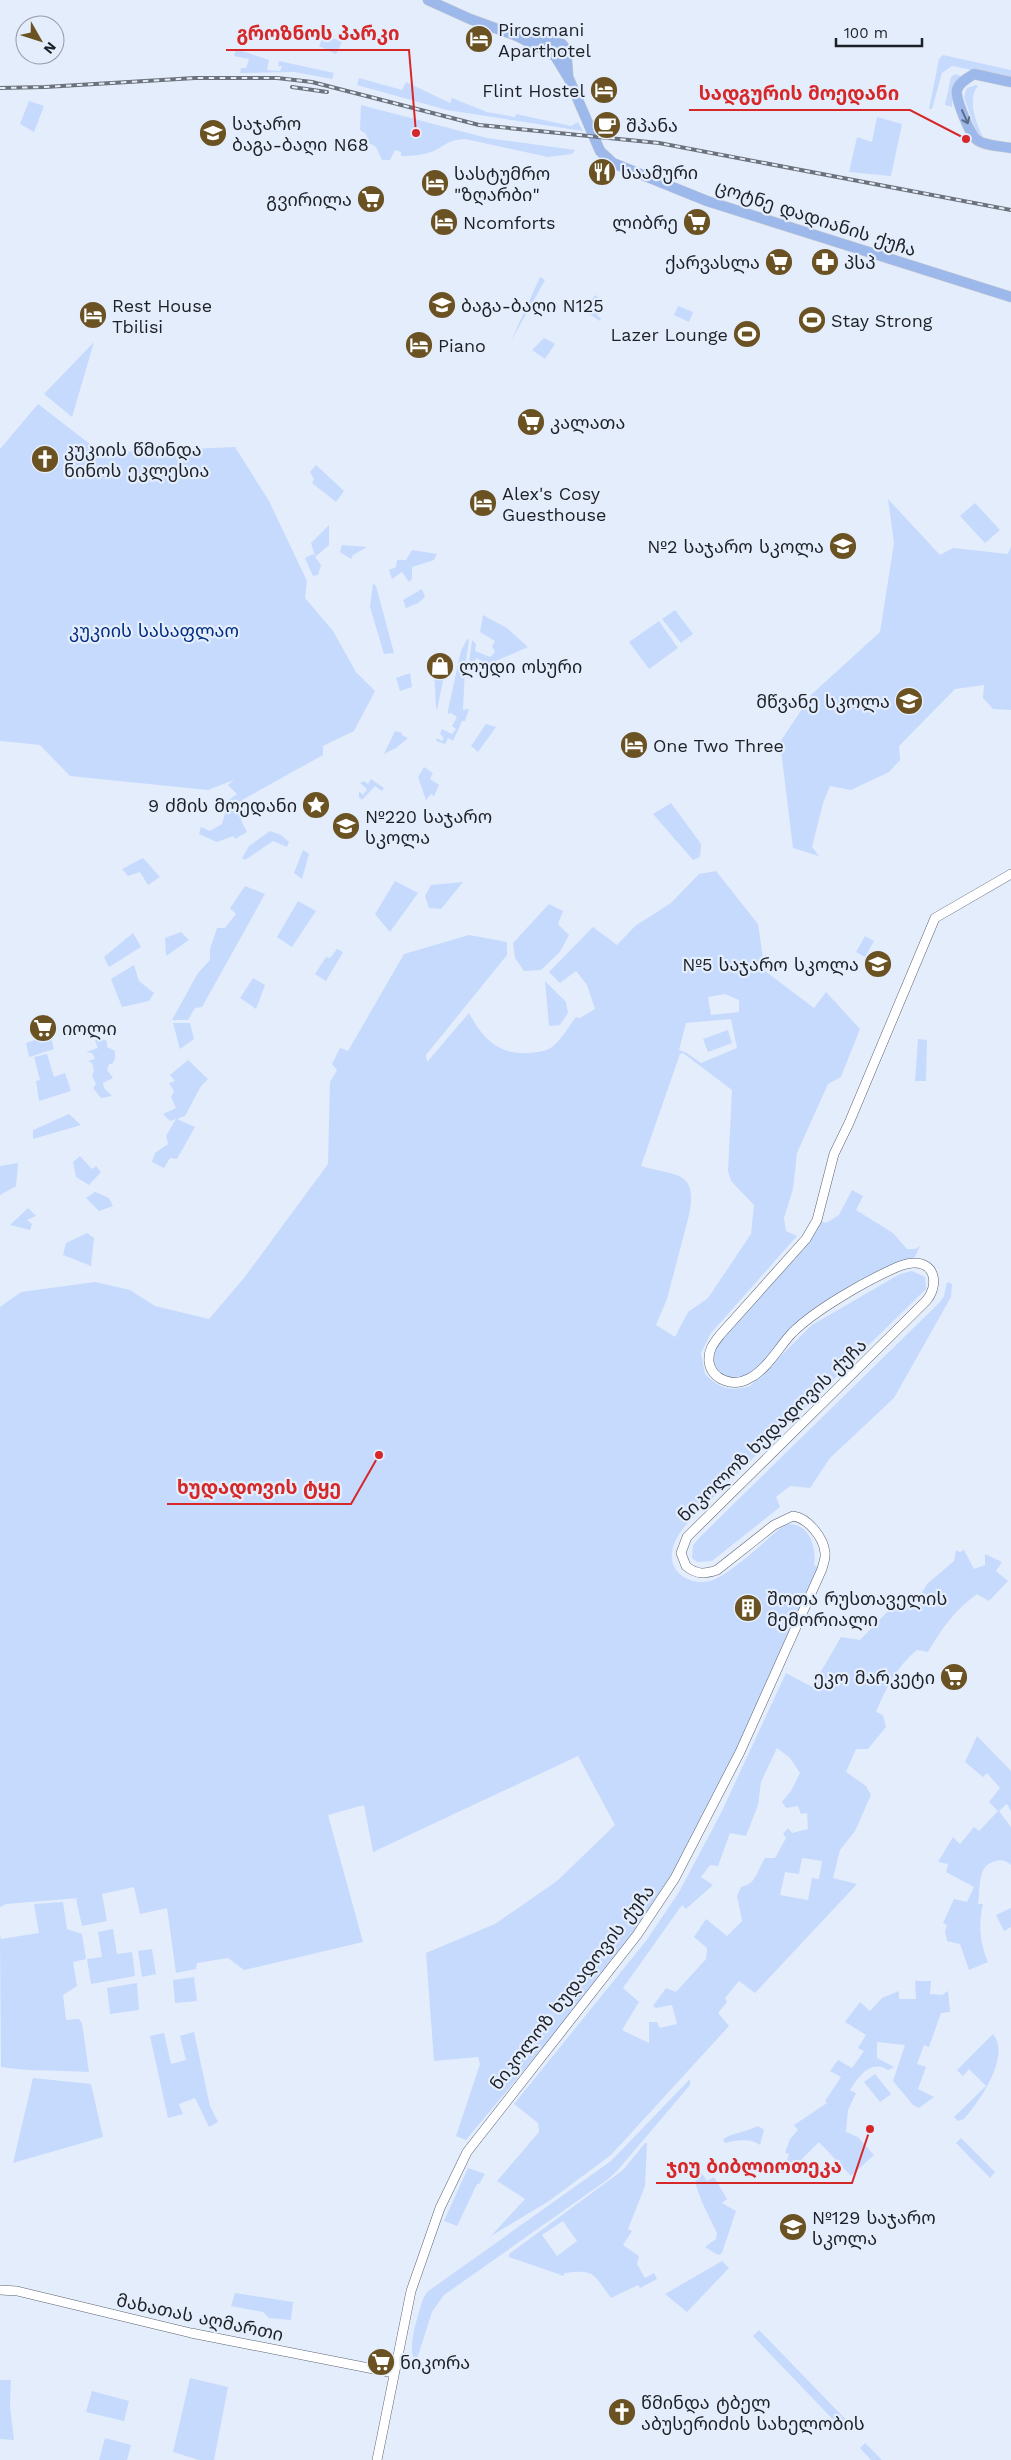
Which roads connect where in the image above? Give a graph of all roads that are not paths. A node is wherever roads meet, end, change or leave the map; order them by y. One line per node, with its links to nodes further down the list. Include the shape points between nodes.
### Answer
1 (428, 0): 2 (main road)
2 (517, 36): 3 (main road); 4 (main road)
3 (563, 47): 4 (main road, via 553,50); 5 (main road)
4 (554, 56): 5 (main road)
5 (569, 79): 8 (main road, ცოტნე დადიანის ქუჩა, via 600,151 613,163 707,201)
6 (1011, 82): 7 (main road, one-way to 7, via 974,74 963,81 957,92 957,100 974,138 979,142)
7 (1011, 148)
8 (1011, 296)
9 (1011, 874): 11 (main road, ნიკოლოზ ხუდადოვის ქუჩა, via 935,918 834,1154 815,1224 806,1239 709,1350 710,1365 720,1379 729,1382 746,1380 756,1374 810,1318 895,1268 912,1263 929,1269 934,1277 935,1288 926,1301 687,1537 681,1553 686,1566 699,1574 717,1570 774,1525 793,1516 816,1532 826,1555 740,1752 675,1878 637,1934 468,2152 440,2208 412,2289)
10 (0, 2290): 11 (main road, მახათას აღმართი, via 17,2291 191,2333)
11 (394, 2373): 12 (main road, ნიკოლოზ ხუდადოვის ქუჩა)
12 (376, 2460)

